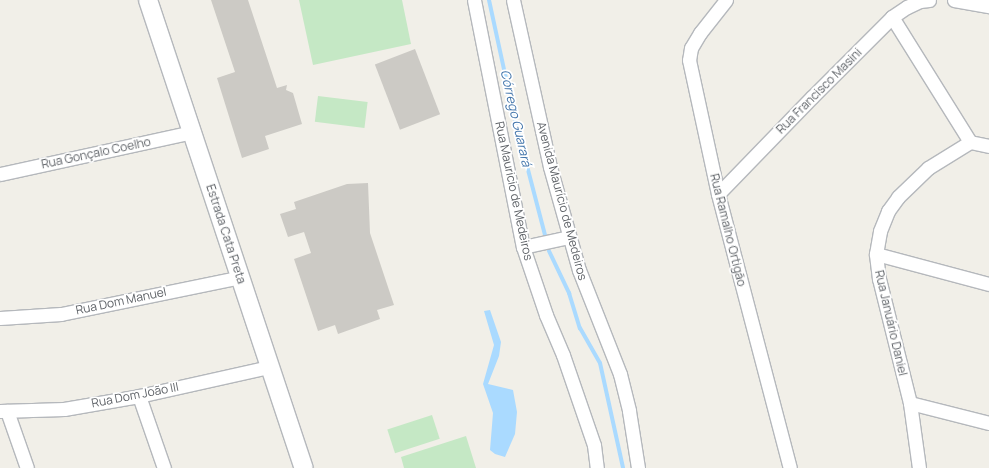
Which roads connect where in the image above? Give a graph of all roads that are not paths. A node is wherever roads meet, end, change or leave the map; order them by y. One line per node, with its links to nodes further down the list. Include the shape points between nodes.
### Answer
1 (148, 0): 9 (street, Estrada Cata Preta)
2 (474, 0): 15 (street, Rua Mauricio de Medeiros)
3 (513, 0): 14 (street, Avenida Maurício de Medeiros, via 550,167)
4 (726, 0): 13 (street, Rua Ramalho Ortigão, via 700,33 691,48 688,60)
5 (929, 0): 8 (street, Rua Francisco Masini, via 920,1)
6 (954, 0): 7 (street)
7 (989, 6)
8 (892, 17): 10 (street); 13 (street, Rua Francisco Masini)
9 (193, 132): 12 (street, Rua Gonçalo Coelho); 17 (street, Estrada Cata Preta)
10 (970, 142): 11 (street); 16 (street, Rua Januário Daniel, via 928,168 898,197 888,211 880,231)
11 (989, 146)
12 (0, 174)
13 (718, 194): 30 (street, Rua Ramalho Ortigão)
14 (569, 237): 15 (street); 29 (street, Avenida Maurício de Medeiros, via 579,270 620,374)
15 (523, 247): 28 (street, Rua Mauricio de Medeiros, via 594,445)
16 (876, 254): 18 (street); 22 (street, Rua Januário Daniel, via 879,279)
17 (241, 277): 19 (street, Rua Dom Manuel, via 61,314); 20 (street, Estrada Cata Preta)
18 (989, 284)
19 (0, 318)
20 (269, 367): 21 (street, Rua Dom João III); 27 (street, Estrada Cata Preta)
21 (138, 396): 23 (street, Rua Dom João III, via 64,409); 26 (street)
22 (910, 403): 24 (street); 31 (street, Rua Januário Daniel)
23 (3, 411): 25 (street)
24 (989, 423)
25 (27, 468)
26 (164, 468)
27 (304, 468)
28 (598, 468)
29 (638, 468)
30 (790, 468)
31 (920, 468)

